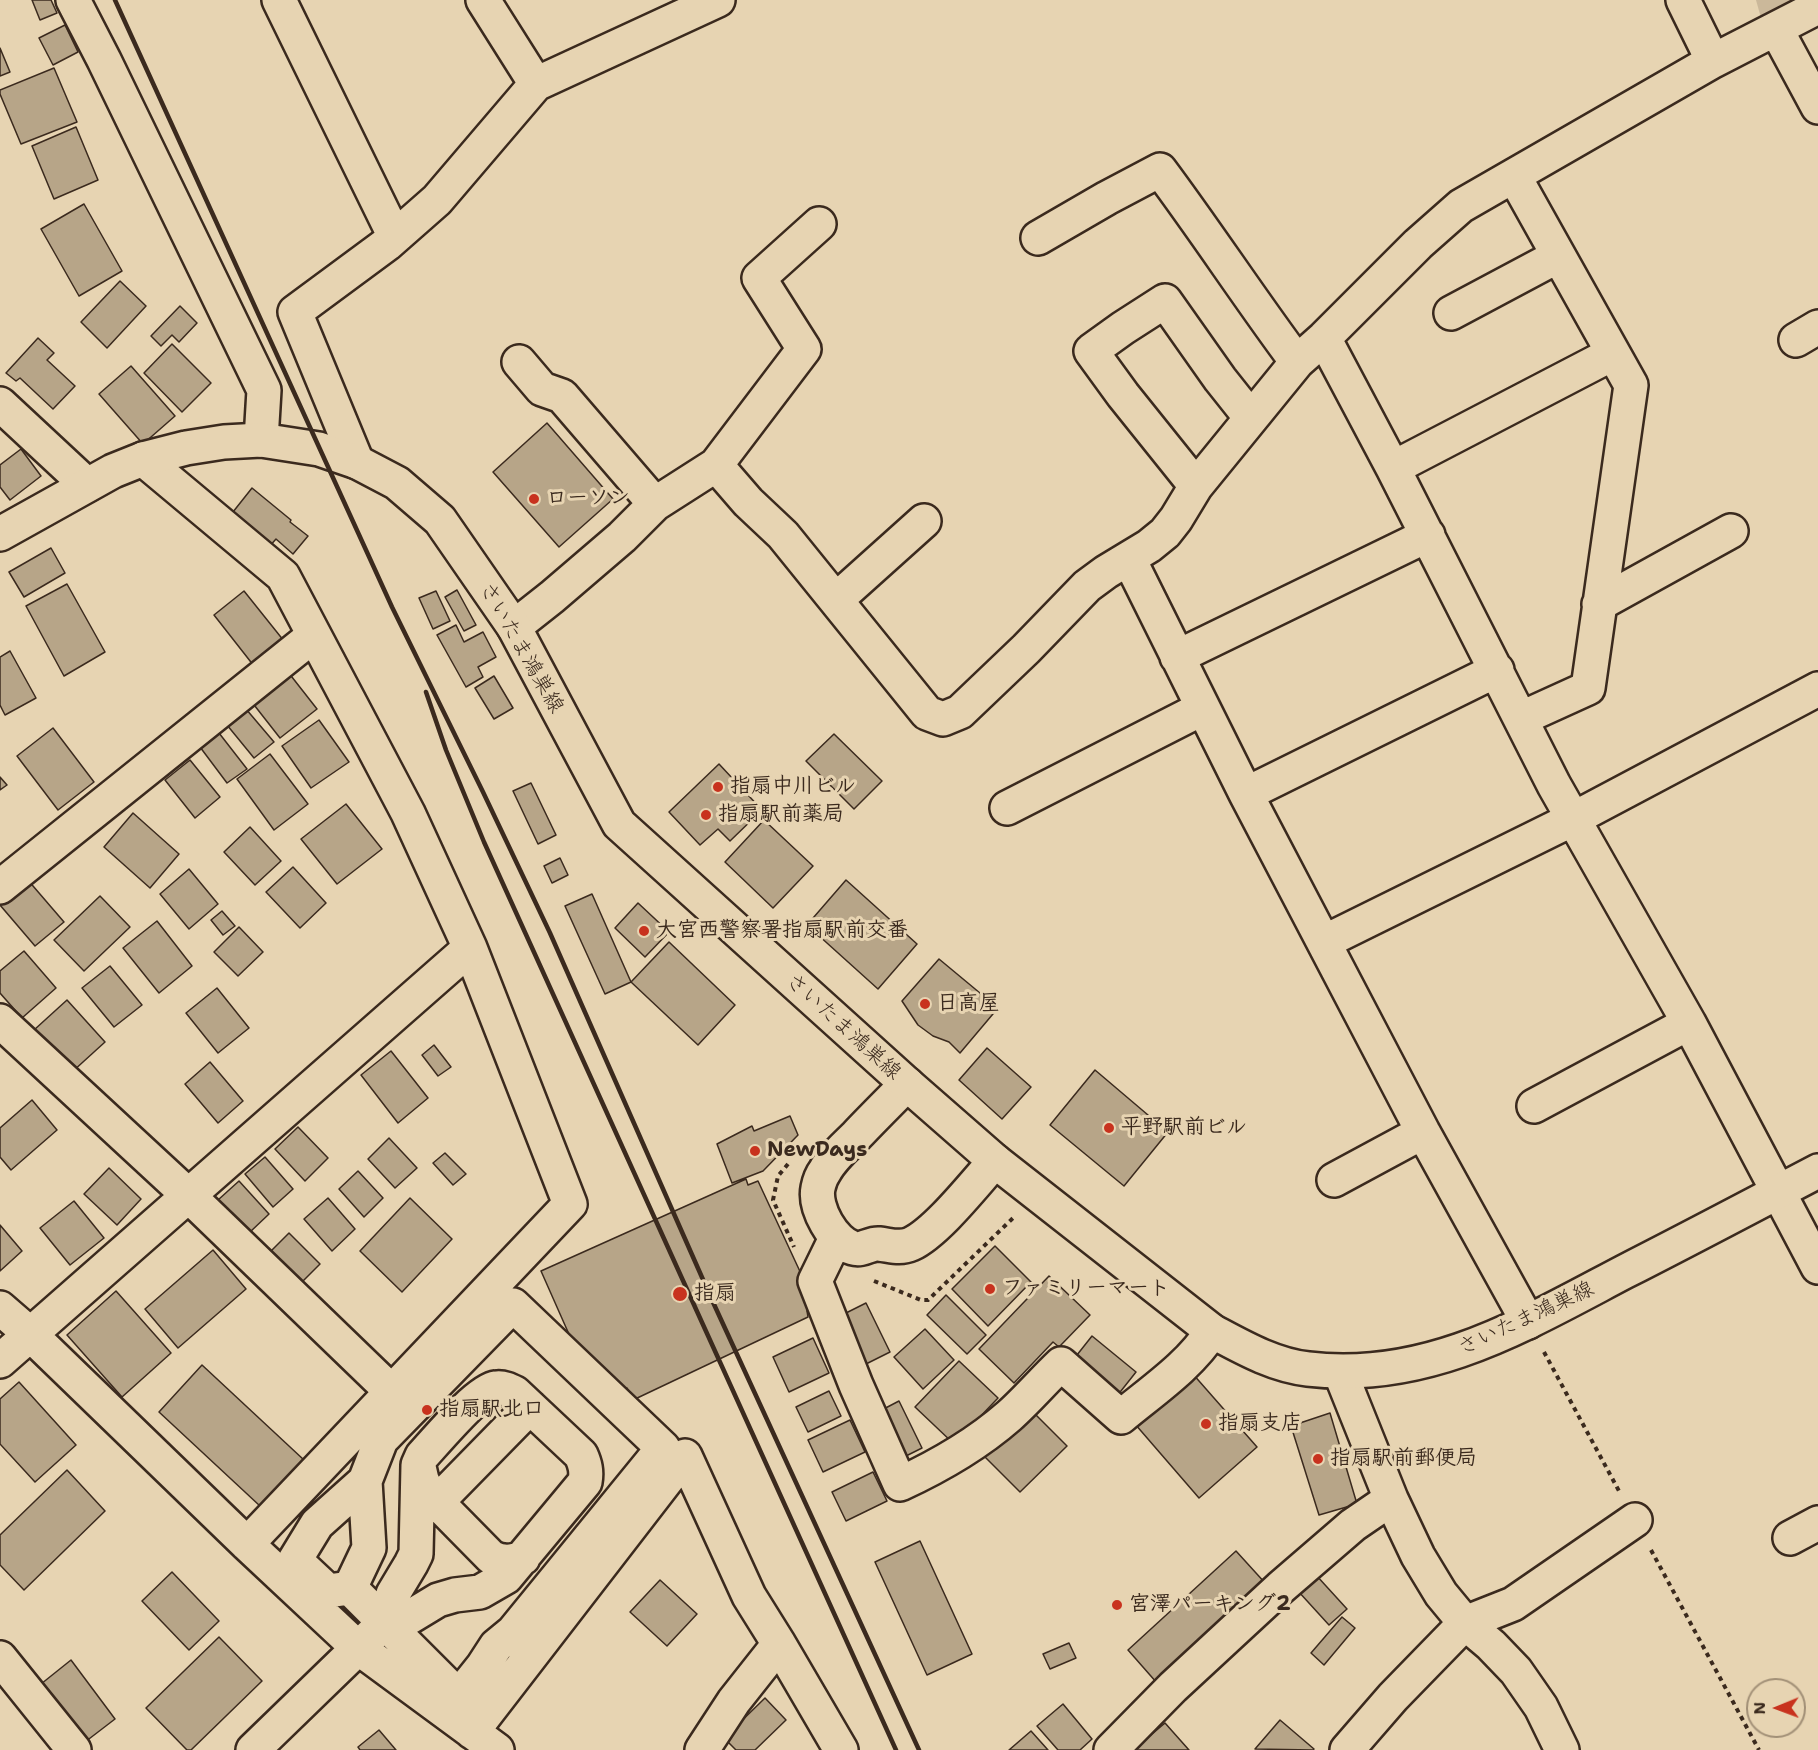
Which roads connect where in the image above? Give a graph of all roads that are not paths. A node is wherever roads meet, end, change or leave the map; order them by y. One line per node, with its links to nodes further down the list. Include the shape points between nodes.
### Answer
1 (73, 0): 23 (street, via 264,390)
2 (279, 0): 13 (street)
3 (483, 0): 9 (street)
4 (718, 0): 9 (street)
5 (1683, 0): 8 (street)
6 (1818, 7): 7 (street)
7 (1776, 29): 8 (street); 10 (street)
8 (1713, 61): 11 (street)
9 (536, 84): 13 (street, via 437,200)
10 (1818, 107)
11 (1514, 176): 15 (street); 17 (street, via 1461,206)
12 (819, 224): 26 (street, via 759,278 804,348)
13 (395, 237): 25 (street, via 295,312)
14 (1038, 238): 20 (street, via 1160,170)
15 (1558, 255): 16 (street); 18 (street)
16 (1451, 313)
17 (1324, 339): 20 (street); 27 (street)
18 (1612, 354): 27 (street); 37 (street, via 1631,385)
19 (519, 362): 30 (street, via 542,390 562,396)
20 (1297, 362): 22 (street)
21 (0, 404): 28 (street)
22 (1251, 418): 29 (street); 29 (street, via 1166,301 1091,351)
23 (261, 440): 24 (street, さいたま鴻巣線, via 186,447); 25 (street, さいたま鴻巣線, via 319,449)
24 (143, 459): 28 (street, さいたま鴻巣線); 39 (street, via 282,576)
25 (357, 462): 38 (street, さいたま鴻巣線, via 397,483 441,520)
26 (716, 465): 30 (street); 36 (street, via 783,535)
27 (1393, 468): 34 (street)
28 (87, 485): 33 (street, さいたま鴻巣線)
29 (1196, 486): 35 (street, via 1165,533)
30 (655, 504): 38 (street, via 622,537)
31 (924, 520): 36 (street)
32 (1731, 531): 37 (street)
33 (0, 534)
34 (1428, 535): 40 (street); 41 (street)
35 (1129, 560): 36 (street, via 1087,586 960,712 943,719 927,713 915,700); 40 (street)
36 (836, 600)
37 (1599, 604): 44 (street, via 1588,688)
38 (513, 627): 53 (street, さいたま鴻巣線, via 619,824)
39 (313, 636): 48 (street); 50 (street, via 408,813)
40 (1178, 657): 43 (street)
41 (1497, 670): 44 (street); 45 (street)
42 (1818, 689): 47 (street)
43 (1203, 708): 45 (street); 46 (street)
44 (1522, 718): 47 (street)
45 (1246, 794): 49 (street)
46 (1007, 808)
47 (1573, 819): 49 (street); 52 (street)
48 (0, 887)
49 (1324, 942): 55 (street)
50 (470, 948): 60 (street); 69 (street, via 570,1204)
51 (0, 1022): 60 (street)
52 (1689, 1023): 54 (street); 59 (street)
53 (907, 1084): 56 (street, さいたま鴻巣線); 61 (street, via 825,1171 818,1188 819,1207)
54 (1534, 1106)
55 (1423, 1132): 58 (street); 64 (street)
56 (995, 1161): 61 (street, via 941,1220 910,1245 877,1244 861,1249 851,1248); 65 (street, さいたま鴻巣線)
57 (1818, 1172): 59 (street, さいたま鴻巣線)
58 (1334, 1180)
59 (1778, 1192): 62 (street); 64 (street, さいたま鴻巣線)
60 (188, 1195): 66 (street); 69 (street)
61 (836, 1238): 65 (street, via 815,1281 900,1484 930,1470 990,1431 1061,1364 1121,1417 1202,1347)
62 (1818, 1267)
63 (0, 1308): 66 (street)
64 (1528, 1322): 68 (street, さいたま鴻巣線, via 1434,1359)
65 (1212, 1330): 68 (street, さいたま鴻巣線, via 1276,1362)
66 (30, 1334): 67 (street); 77 (street)
67 (0, 1361)
68 (1340, 1372): 73 (street)
69 (392, 1392): 77 (street)
70 (530, 1407): 71 (street, via 505,1389 487,1391 422,1456); 74 (street); 79 (street, via 581,1455 587,1473 585,1482)
71 (418, 1465): 74 (street); 82 (street, via 416,1554 393,1594)
72 (365, 1481): 80 (street, via 317,1524); 81 (street, via 369,1548); 87 (street, via 381,1440 513,1305 663,1448 513,1632 496,1646)
73 (1391, 1499): 83 (street, via 1418,1556); 93 (street, via 1353,1525 1280,1588)
74 (436, 1503): 79 (street, via 491,1557 501,1562)
75 (1635, 1520): 83 (street, via 1513,1604)
76 (1818, 1523): 78 (street)
77 (254, 1537): 80 (street); 85 (street)
78 (1790, 1538)
79 (523, 1558): 82 (street, via 506,1577 480,1592 438,1600 405,1620)
80 (295, 1560): 81 (street, via 328,1591)
81 (350, 1588): 82 (street)
82 (385, 1622): 85 (street); 87 (street)
83 (1465, 1623): 94 (street); 95 (street, via 1516,1671 1541,1707)
84 (779, 1644): 88 (street, via 749,1596 685,1456); 91 (street); 92 (street)
85 (357, 1647): 88 (street); 90 (street)
86 (5, 1675): 89 (street)
87 (459, 1696): 88 (street)
88 (483, 1734)
89 (74, 1750)
90 (253, 1750)
91 (702, 1750)
92 (841, 1750)
93 (1111, 1750)
94 (1347, 1750)
95 (1562, 1750)

